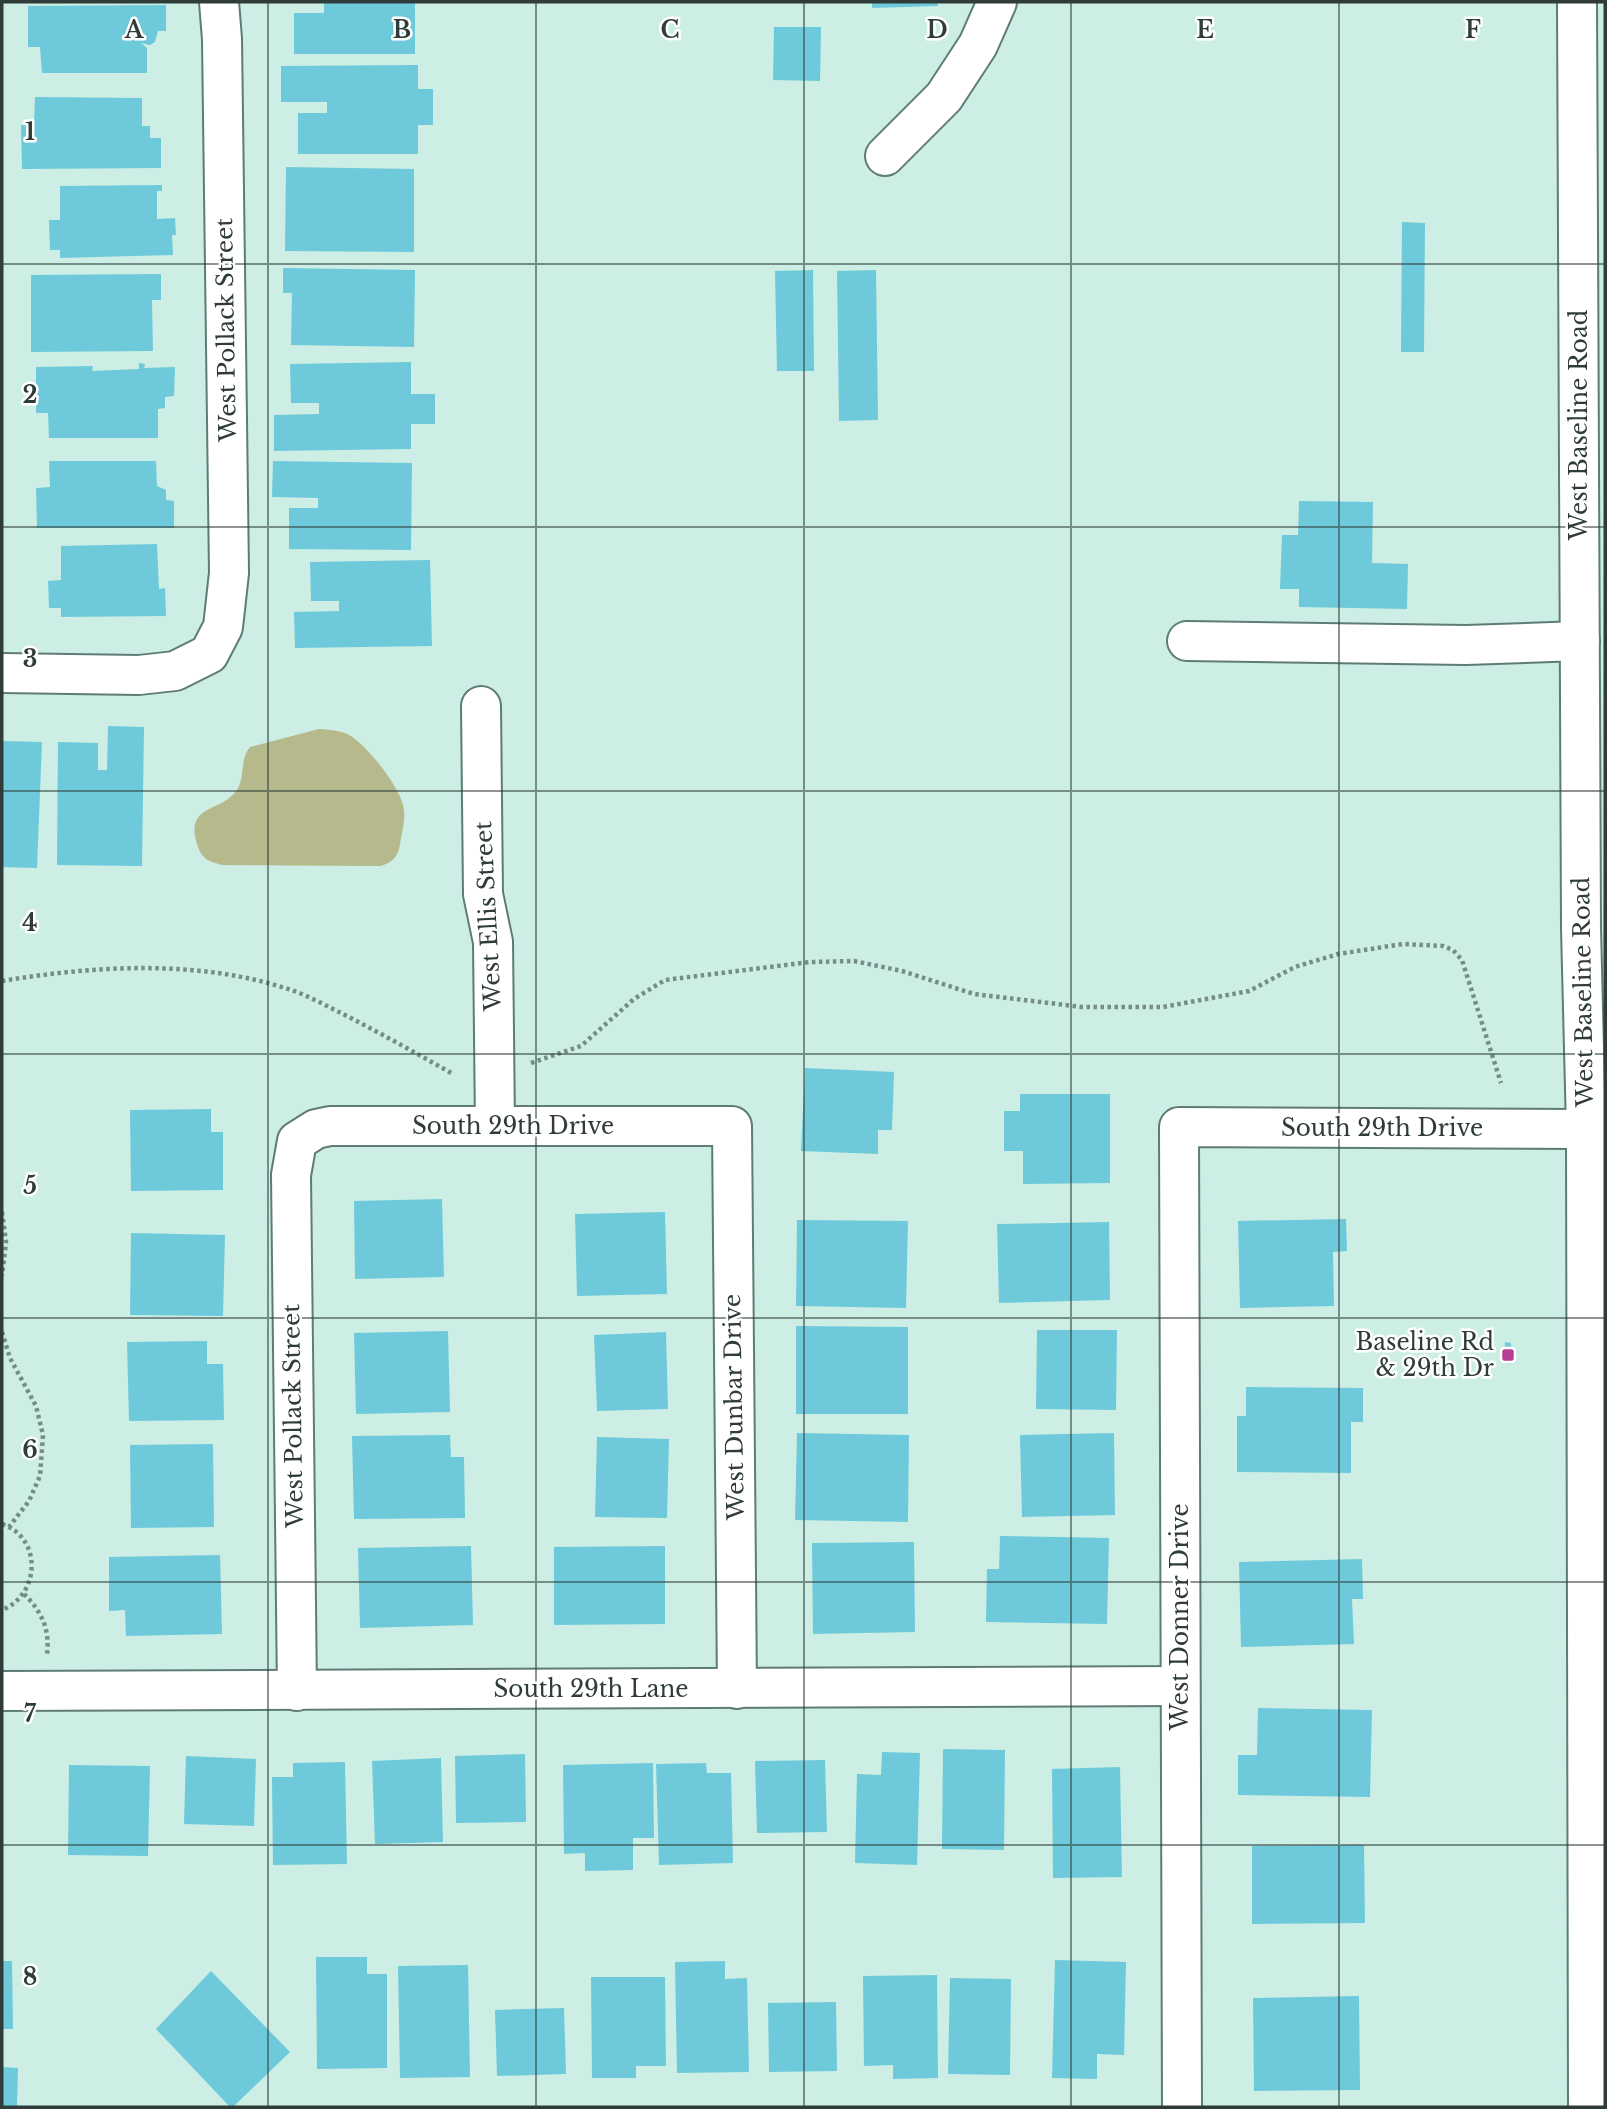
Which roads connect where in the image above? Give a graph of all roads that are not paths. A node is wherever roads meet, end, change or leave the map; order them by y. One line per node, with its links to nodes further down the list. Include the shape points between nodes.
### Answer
1 (219, 2): 7 (street, West Pollack Street, via 229,573 223,627 209,654 175,671 139,675)
2 (997, 2): 4 (street, via 978,45 944,96)
3 (1577, 2): 6 (street, West Baseline Road)
4 (886, 156)
5 (1187, 641): 6 (street, via 1466,645)
6 (1580, 641): 12 (street, West Baseline Road)
7 (2, 673)
8 (481, 706): 9 (street, West Ellis Street, via 483,894 493,942)
9 (495, 1126): 10 (street, South 29th Drive); 13 (street, South 29th Drive, via 330,1126)
10 (732, 1126): 16 (street, West Dunbar Drive)
11 (1179, 1127): 12 (street, South 29th Drive); 15 (street, West Donner Drive)
12 (1586, 1129): 14 (street, West Baseline Road)
13 (297, 1141): 18 (street, West Pollack Street, via 291,1175)
14 (1596, 1445): 19 (street, West Baseline Road)
15 (1180, 1686): 16 (street, South 29th Lane); 21 (street, West Donner Drive)
16 (737, 1689): 18 (street, South 29th Lane)
17 (2, 1691): 18 (street, South 29th Lane)
18 (297, 1691)
19 (1596, 1822): 20 (street, West Baseline Road)
20 (1593, 2086)
21 (1182, 2107)

